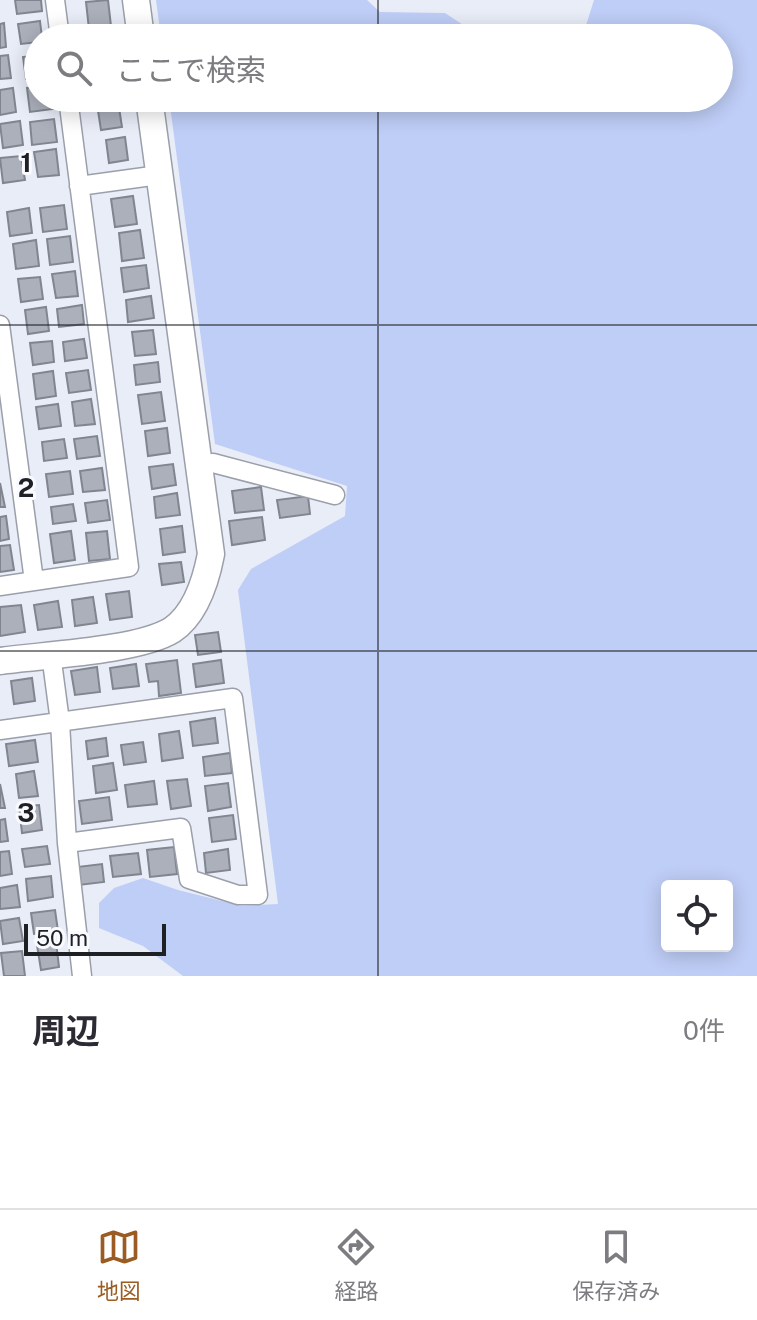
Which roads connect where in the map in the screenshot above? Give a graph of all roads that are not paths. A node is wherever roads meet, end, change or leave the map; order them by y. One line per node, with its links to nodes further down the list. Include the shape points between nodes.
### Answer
1 (55, 0): 3 (street)
2 (136, 0): 4 (street)
3 (58, 24)
4 (139, 24)
5 (70, 112): 8 (street)
6 (151, 112): 7 (street)
7 (159, 175): 8 (street); 10 (street)
8 (79, 186): 12 (street, via 129,567)
9 (0, 325): 12 (street)
10 (198, 464): 11 (street, via 213,463); 14 (street, via 211,554 206,583 193,605 175,628 147,642)
11 (335, 495)
12 (34, 581): 13 (street)
13 (0, 586)
14 (51, 654): 15 (street); 16 (street)
15 (0, 661)
16 (60, 722): 17 (street); 18 (street); 18 (street, via 233,698 258,895 238,895 189,879 181,828)
17 (0, 730)
18 (67, 843): 19 (street)
19 (82, 976)

